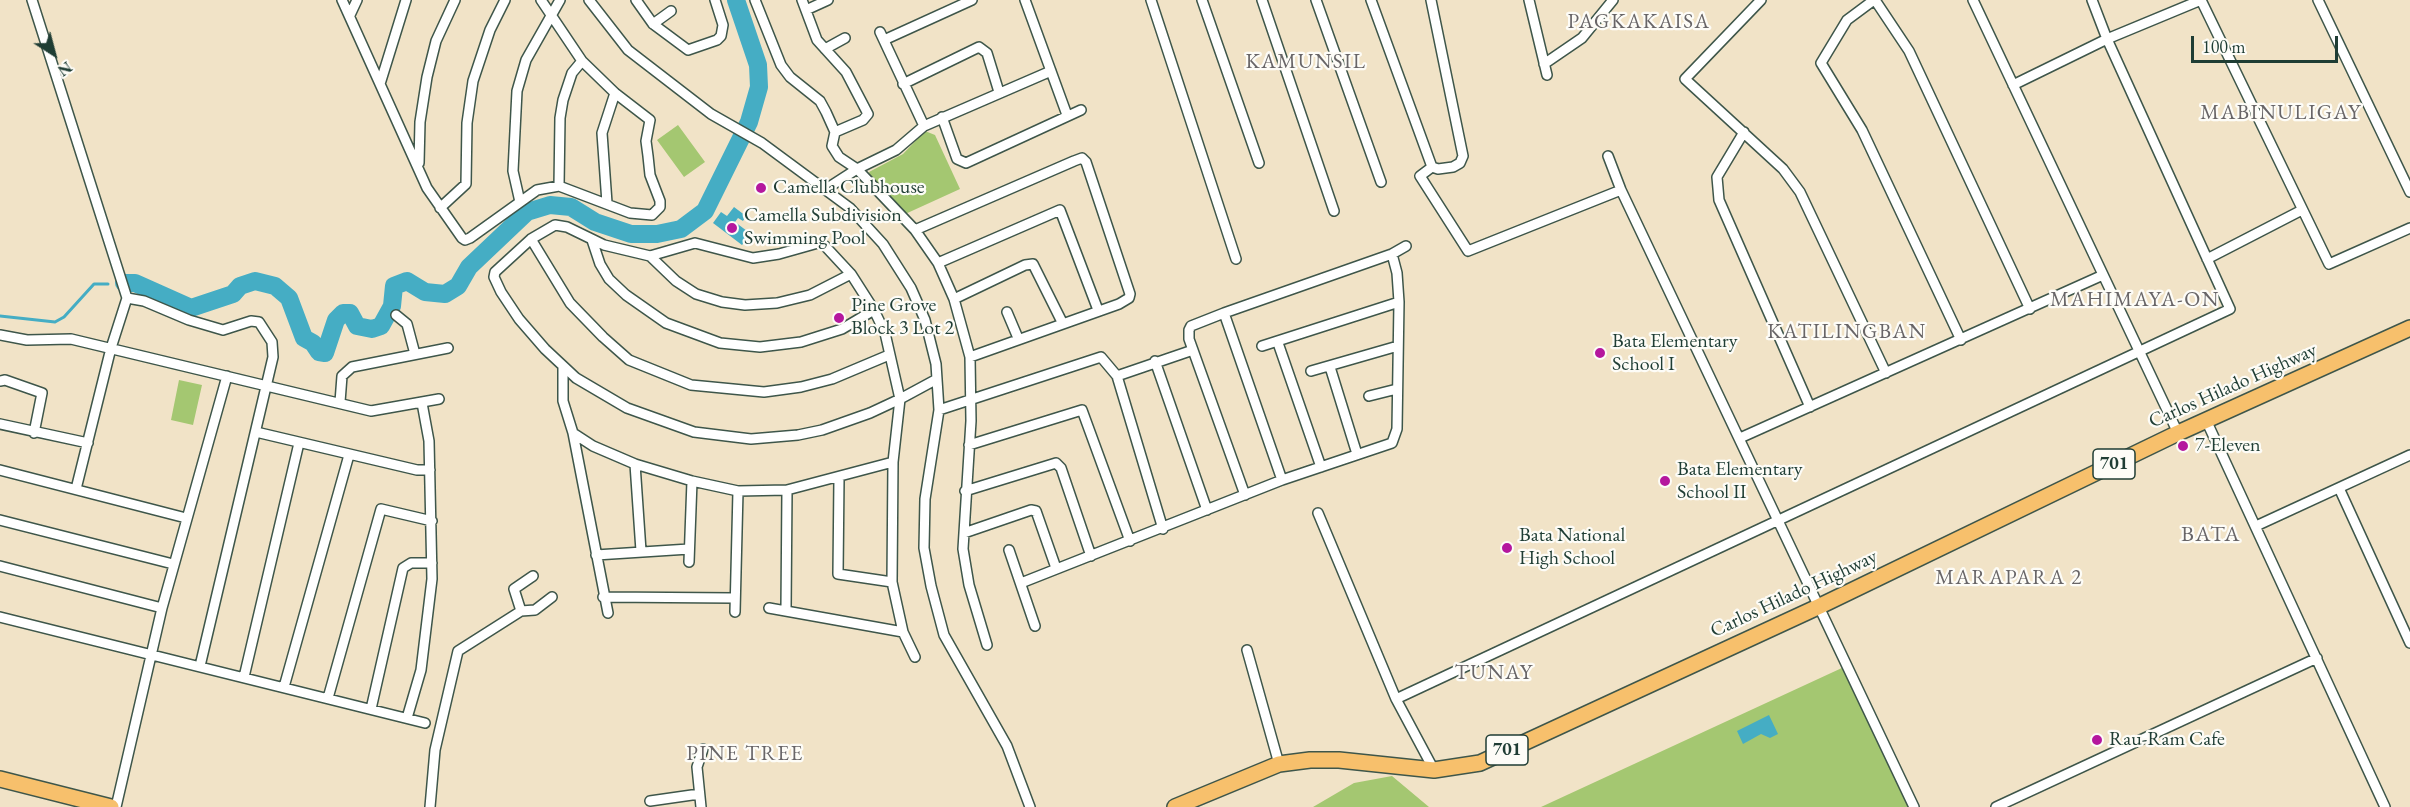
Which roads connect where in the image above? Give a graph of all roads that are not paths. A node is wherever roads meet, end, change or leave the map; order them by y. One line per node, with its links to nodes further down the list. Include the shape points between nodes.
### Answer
1 (32, 0): 81 (street)
2 (342, 0): 33 (street)
3 (357, 0): 33 (street)
4 (406, 0): 43 (street)
5 (455, 0): 57 (street, via 436,41 427,76)
6 (505, 0): 66 (street, via 473,81 467,123 466,184)
7 (541, 0): 34 (street)
8 (560, 0): 34 (street)
9 (589, 0): 61 (street, via 628,50 711,114 752,136)
10 (636, 0): 35 (street)
11 (715, 0): 35 (street, via 723,25 717,40 688,50)
12 (755, 0): 52 (street, via 781,64 790,77 820,101)
13 (802, 0): 31 (street)
14 (828, 0): 31 (street)
15 (972, 0): 44 (street, via 882,36)
16 (1025, 0): 41 (street)
17 (1151, 0): 76 (street)
18 (1203, 0): 55 (street)
19 (1262, 0): 68 (street)
20 (1316, 0): 59 (street)
21 (1371, 0): 56 (street)
22 (1431, 0): 56 (street, via 1463,156 1453,167)
23 (1529, 0): 40 (street)
24 (1613, 0): 40 (street, via 1582,38)
25 (1761, 0): 53 (street, via 1685,79)
26 (1875, 0): 84 (street, via 1909,51); 94 (street, via 1840,28 1821,63 1862,130)
27 (1973, 0): 45 (street)
28 (2092, 0): 37 (street)
29 (2201, 0): 37 (street); 67 (street)
30 (2318, 0): 63 (street)
31 (806, 10): 38 (street, via 817,40)
32 (672, 11): 35 (street)
33 (350, 15): 43 (street)
34 (549, 15): 39 (street); 64 (street, via 526,60 517,91 513,171)
35 (653, 24)
36 (845, 38): 38 (street)
37 (2107, 39): 45 (street); 77 (street)
38 (825, 49): 52 (street, via 846,72 868,114)
39 (582, 61): 47 (street); 60 (street, via 572,73 563,100)
40 (1544, 63): 42 (street)
41 (1051, 72): 46 (street); 49 (street)
42 (1547, 75)
43 (380, 84): 57 (street)
44 (903, 84): 46 (street, via 979,47 987,53); 51 (street)
45 (2013, 85): 80 (street)
46 (999, 92): 50 (street)
47 (615, 93): 65 (street, via 602,133); 65 (street, via 650,120 646,141 650,175 660,207 652,215 630,213)
48 (1082, 110): 49 (street)
49 (1067, 115): 50 (street, via 961,163)
50 (942, 117): 51 (street)
51 (924, 126): 58 (street, via 896,150)
52 (835, 132): 58 (street, via 832,146 843,162)
53 (1744, 132): 109 (street, via 1783,169 1800,192); 122 (street, via 1717,177 1719,200)
54 (1608, 156): 62 (street)
55 (1259, 163)
56 (1432, 167): 62 (street, via 1420,176 1468,251)
57 (419, 168): 66 (street, via 426,188)
58 (856, 169): 61 (street); 70 (street)
59 (1381, 182)
60 (559, 186): 64 (street, via 537,190); 65 (street)
61 (826, 189): 112 (street, via 869,227 898,265 925,320)
62 (1621, 190): 130 (street)
63 (2410, 192)
64 (520, 202): 66 (street, via 465,240)
65 (607, 203)
66 (440, 208)
67 (2302, 210): 69 (street, via 2329,264); 77 (street)
68 (1334, 211)
69 (2410, 228)
70 (915, 230): 78 (street); 86 (street, via 1082,158 1130,294 1122,303)
71 (531, 239): 72 (street, via 555,225); 103 (street, via 570,303 603,337 630,360 691,386 764,392 801,387 832,379); 106 (street, via 498,267 494,277 519,319)
72 (592, 240): 75 (street); 85 (street, via 609,279 626,295 666,323 720,343 760,347 801,342 842,329)
73 (1406, 246): 74 (street)
74 (1392, 254): 83 (street); 88 (street)
75 (650, 256): 79 (street, via 695,243 753,258 818,243); 79 (street, via 676,281 696,294 722,303 777,303 810,295)
76 (1236, 259)
77 (2207, 259): 101 (street, via 2230,309)
78 (938, 263): 82 (street); 86 (street, via 1060,210)
79 (851, 274): 85 (street)
80 (2103, 275): 84 (street); 101 (street)
81 (127, 298): 98 (street); 114 (street, via 223,330 259,322 272,342 273,357)
82 (954, 299): 90 (street, via 1033,264); 104 (street)
83 (1399, 302): 95 (street); 97 (street)
84 (2030, 309): 94 (street)
85 (874, 310): 103 (street, via 885,333)
86 (1098, 310): 90 (street)
87 (1007, 312): 93 (street)
88 (1224, 313): 100 (street, via 1191,326 1188,333); 143 (street)
89 (396, 315): 102 (street, via 407,324)
90 (1062, 322): 93 (street)
91 (2410, 328): 124 (main road, Carlos Hilado Highway / 701)
92 (0, 335): 98 (street, via 27,340 58,337)
93 (1018, 338): 104 (street)
94 (1961, 340): 109 (street)
95 (1278, 343): 96 (street); 139 (street)
96 (1262, 346)
97 (1398, 346): 107 (street); 115 (street)
98 (111, 348): 110 (street); 131 (street)
99 (448, 348): 102 (street)
100 (1193, 350): 105 (street); 150 (street)
101 (2140, 353): 129 (street); 155 (street)
102 (415, 354): 120 (street, via 352,367 342,376)
103 (889, 355): 118 (street)
104 (970, 357): 119 (street)
105 (1155, 361): 111 (street); 151 (street)
106 (564, 367): 118 (street, via 586,384 646,417 719,436 798,435 843,423); 128 (street, via 563,401)
107 (1330, 367): 108 (street); 134 (street)
108 (1311, 371)
109 (1886, 373): 122 (street)
110 (227, 376): 114 (street); 153 (street)
111 (1117, 376): 119 (street, via 1099,357); 158 (street)
112 (937, 379): 118 (street); 123 (street)
113 (0, 381): 127 (street, via 42,393)
114 (266, 386): 120 (street); 126 (street)
115 (1397, 389): 116 (street); 134 (street, via 1395,440)
116 (1369, 396)
117 (439, 399): 121 (street)
118 (900, 399): 137 (street)
119 (971, 401): 123 (street); 133 (street)
120 (340, 402): 121 (street, via 381,411)
121 (422, 403): 141 (street)
122 (1810, 407): 130 (street)
123 (939, 410): 212 (street, via 925,499 924,548 931,586 944,635 1007,746)
124 (2206, 420): 129 (main road, Carlos Hilado Highway / 701); 157 (street)
125 (0, 424): 127 (street)
126 (256, 432): 132 (street); 193 (street)
127 (34, 433): 131 (street)
128 (573, 433): 138 (street); 164 (street)
129 (2178, 433): 177 (main road, Carlos Hilado Highway / 701)
130 (1740, 438): 155 (street)
131 (88, 443): 146 (street)
132 (299, 443): 135 (street); 194 (street)
133 (969, 446): 149 (street); 160 (street, via 1082,410)
134 (1357, 454): 139 (street)
135 (349, 455): 141 (street); 195 (street)
136 (2410, 456): 145 (street)
137 (893, 462): 142 (street); 172 (street)
138 (635, 464): 144 (street); 163 (street)
139 (1321, 467): 143 (street)
140 (0, 470): 146 (street)
141 (430, 470): 156 (street)
142 (839, 478): 147 (street); 172 (street, via 838,574)
143 (1282, 480): 150 (street)
144 (692, 481): 148 (street); 161 (street)
145 (2339, 488): 157 (street); 187 (street)
146 (75, 489): 153 (street)
147 (787, 490): 148 (street); 180 (street)
148 (738, 491): 176 (street)
149 (965, 491): 159 (street); 165 (street, via 1056,463)
150 (1245, 495): 151 (street)
151 (1207, 510): 158 (street)
152 (1318, 513): 197 (street)
153 (186, 518): 168 (street)
154 (0, 520): 168 (street)
155 (1778, 520): 177 (street); 197 (street)
156 (432, 521): 167 (street); 196 (street, via 381,509)
157 (2256, 526): 192 (street)
158 (1163, 529): 160 (street)
159 (964, 533): 170 (street, via 1036,511); 188 (street, via 969,585)
160 (1130, 542): 165 (street)
161 (689, 549): 163 (street); 166 (street)
162 (1009, 550): 173 (street)
163 (641, 552): 164 (street)
164 (596, 555): 175 (street)
165 (1091, 556): 170 (street)
166 (689, 562)
167 (432, 563): 198 (street, via 411,562 402,568); 199 (street, via 421,670)
168 (173, 564): 178 (street)
169 (0, 566): 178 (street)
170 (1056, 568): 173 (street)
171 (533, 576): 181 (street, via 514,589)
172 (892, 582): 186 (street)
173 (1021, 583): 185 (street)
174 (552, 597): 181 (street, via 535,609)
175 (603, 597): 176 (street); 183 (street)
176 (734, 598): 182 (street)
177 (1820, 606): 203 (main road, Carlos Hilado Highway / 701, via 1480,762); 214 (street)
178 (162, 608): 190 (street)
179 (769, 608): 180 (street)
180 (786, 609): 186 (street)
181 (521, 611): 210 (street, via 456,653 435,750)
182 (735, 612)
183 (608, 613)
184 (0, 617): 190 (street)
185 (1035, 626)
186 (903, 632): 191 (street)
187 (2410, 643)
188 (987, 645)
189 (1247, 650): 202 (street)
190 (150, 655): 193 (street); 209 (street)
191 (915, 657)
192 (2317, 658): 215 (street); 216 (street)
193 (200, 666): 194 (street)
194 (244, 677): 195 (street)
195 (284, 687): 196 (street)
196 (328, 698): 198 (street)
197 (1396, 699): 203 (street)
198 (371, 709): 199 (street)
199 (407, 718): 200 (street)
200 (425, 723)
201 (703, 748): 205 (street, via 697,767)
202 (1279, 764): 203 (main road, Carlos Hilado Highway / 701, via 1339,760); 213 (main road, Carlos Hilado Highway / 701)
203 (1434, 770)
204 (0, 779): 207 (main road)
205 (699, 794): 206 (street); 211 (street)
206 (651, 801)
207 (94, 805): 208 (main road)
208 (111, 807)
209 (116, 807)
210 (430, 807)
211 (701, 807)
212 (1030, 807)
213 (1175, 807)
214 (1914, 807)
215 (1996, 807)
216 (2385, 807)

